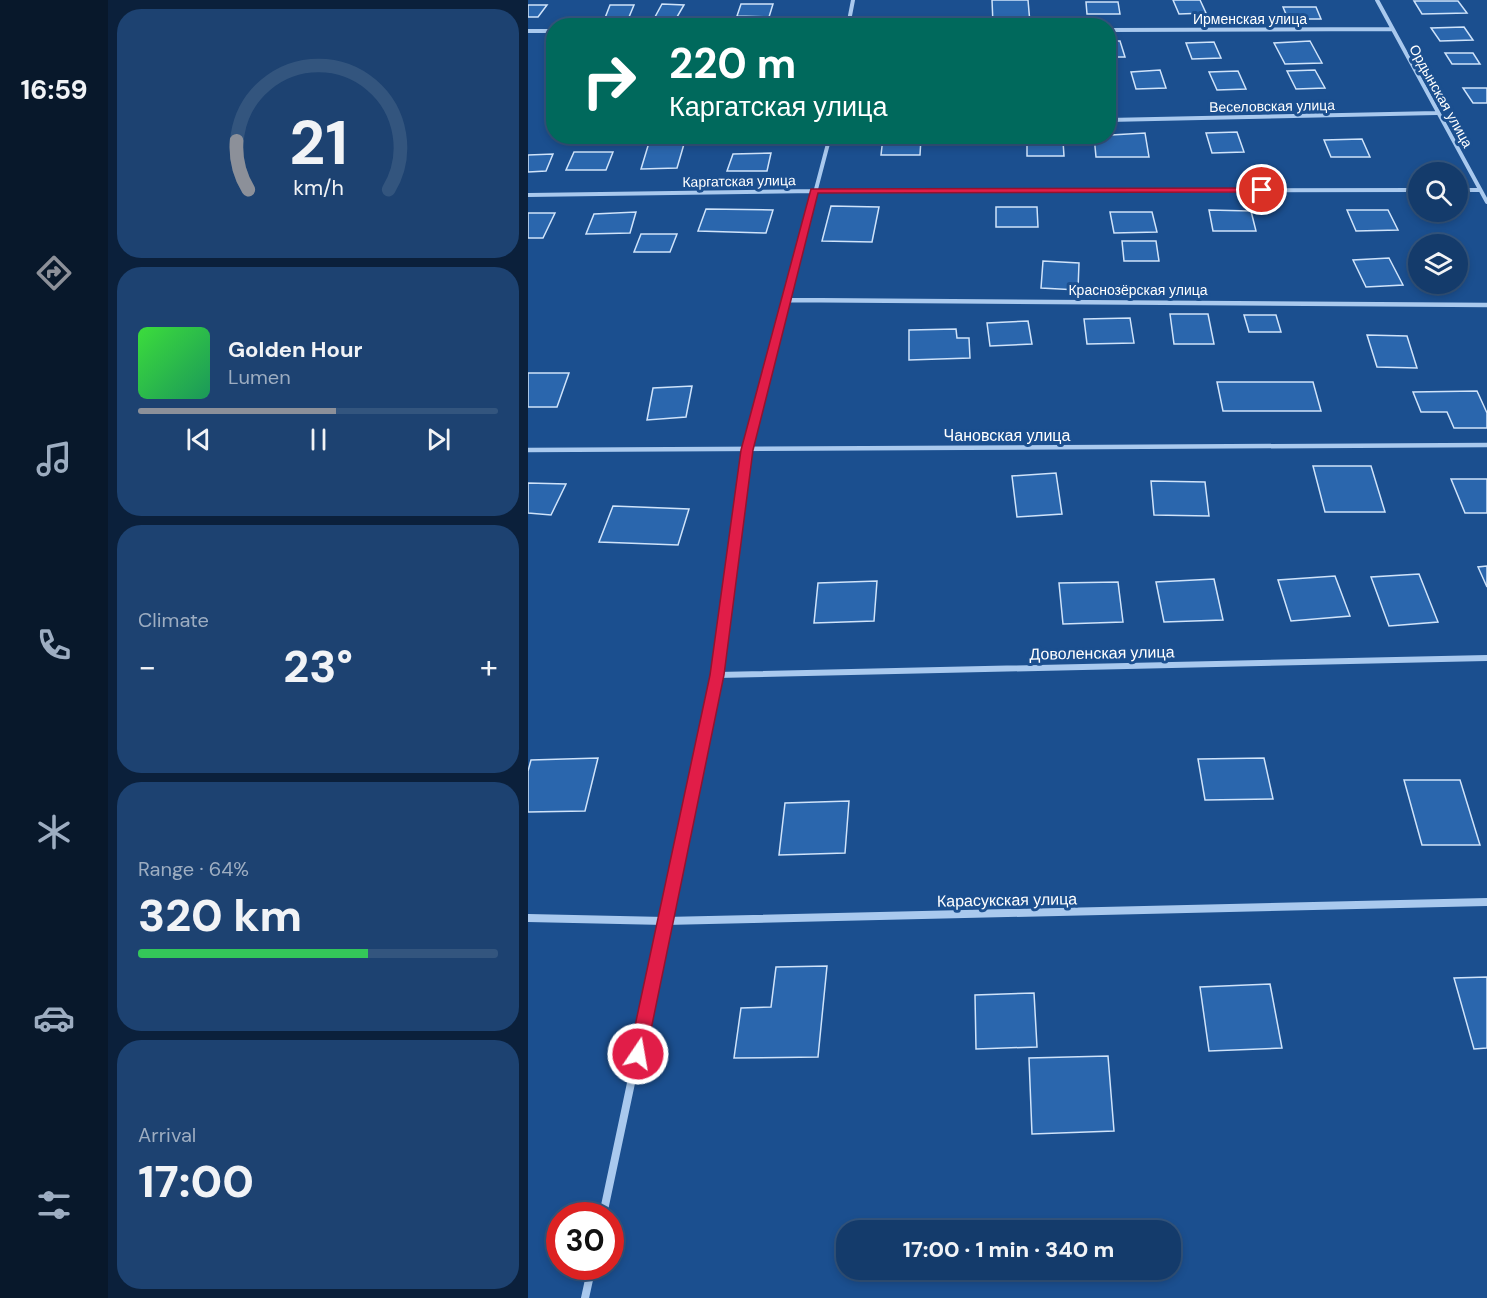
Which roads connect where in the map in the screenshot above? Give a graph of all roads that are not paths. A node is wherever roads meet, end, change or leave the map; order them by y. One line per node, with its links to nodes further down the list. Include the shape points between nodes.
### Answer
1 (853, 0): 3 (street)
2 (1377, 0): 4 (street, Ордынская улица)
3 (850, 18)
4 (1392, 29): 5 (street, Ирменская улица); 8 (street, Ордынская улица)
5 (1116, 30)
6 (528, 32): 7 (street)
7 (546, 32)
8 (1437, 112): 9 (street, Веселовская улица); 13 (street, Ордынская улица)
9 (1116, 120)
10 (828, 144): 14 (street)
11 (1408, 190): 14 (street, Каргатская улица)
12 (1468, 190): 13 (street)
13 (1480, 190): 16 (street, Ордынская улица)
14 (814, 191): 15 (street, Каргатская улица); 17 (street)
15 (528, 195)
16 (1487, 202)
17 (788, 300): 18 (street, Краснозёрская улица); 21 (street)
18 (1487, 305)
19 (1487, 445): 21 (street, Чановская улица)
20 (528, 450): 21 (street, Чановская улица)
21 (747, 450): 23 (street)
22 (1487, 658): 23 (street, Доволенская улица)
23 (717, 675): 26 (street)
24 (1487, 902): 26 (street, Карасукская улица)
25 (528, 918): 26 (street, Карасукская улица)
26 (665, 921): 27 (street)
27 (606, 1202)
28 (589, 1280): 29 (street)
29 (585, 1298)

